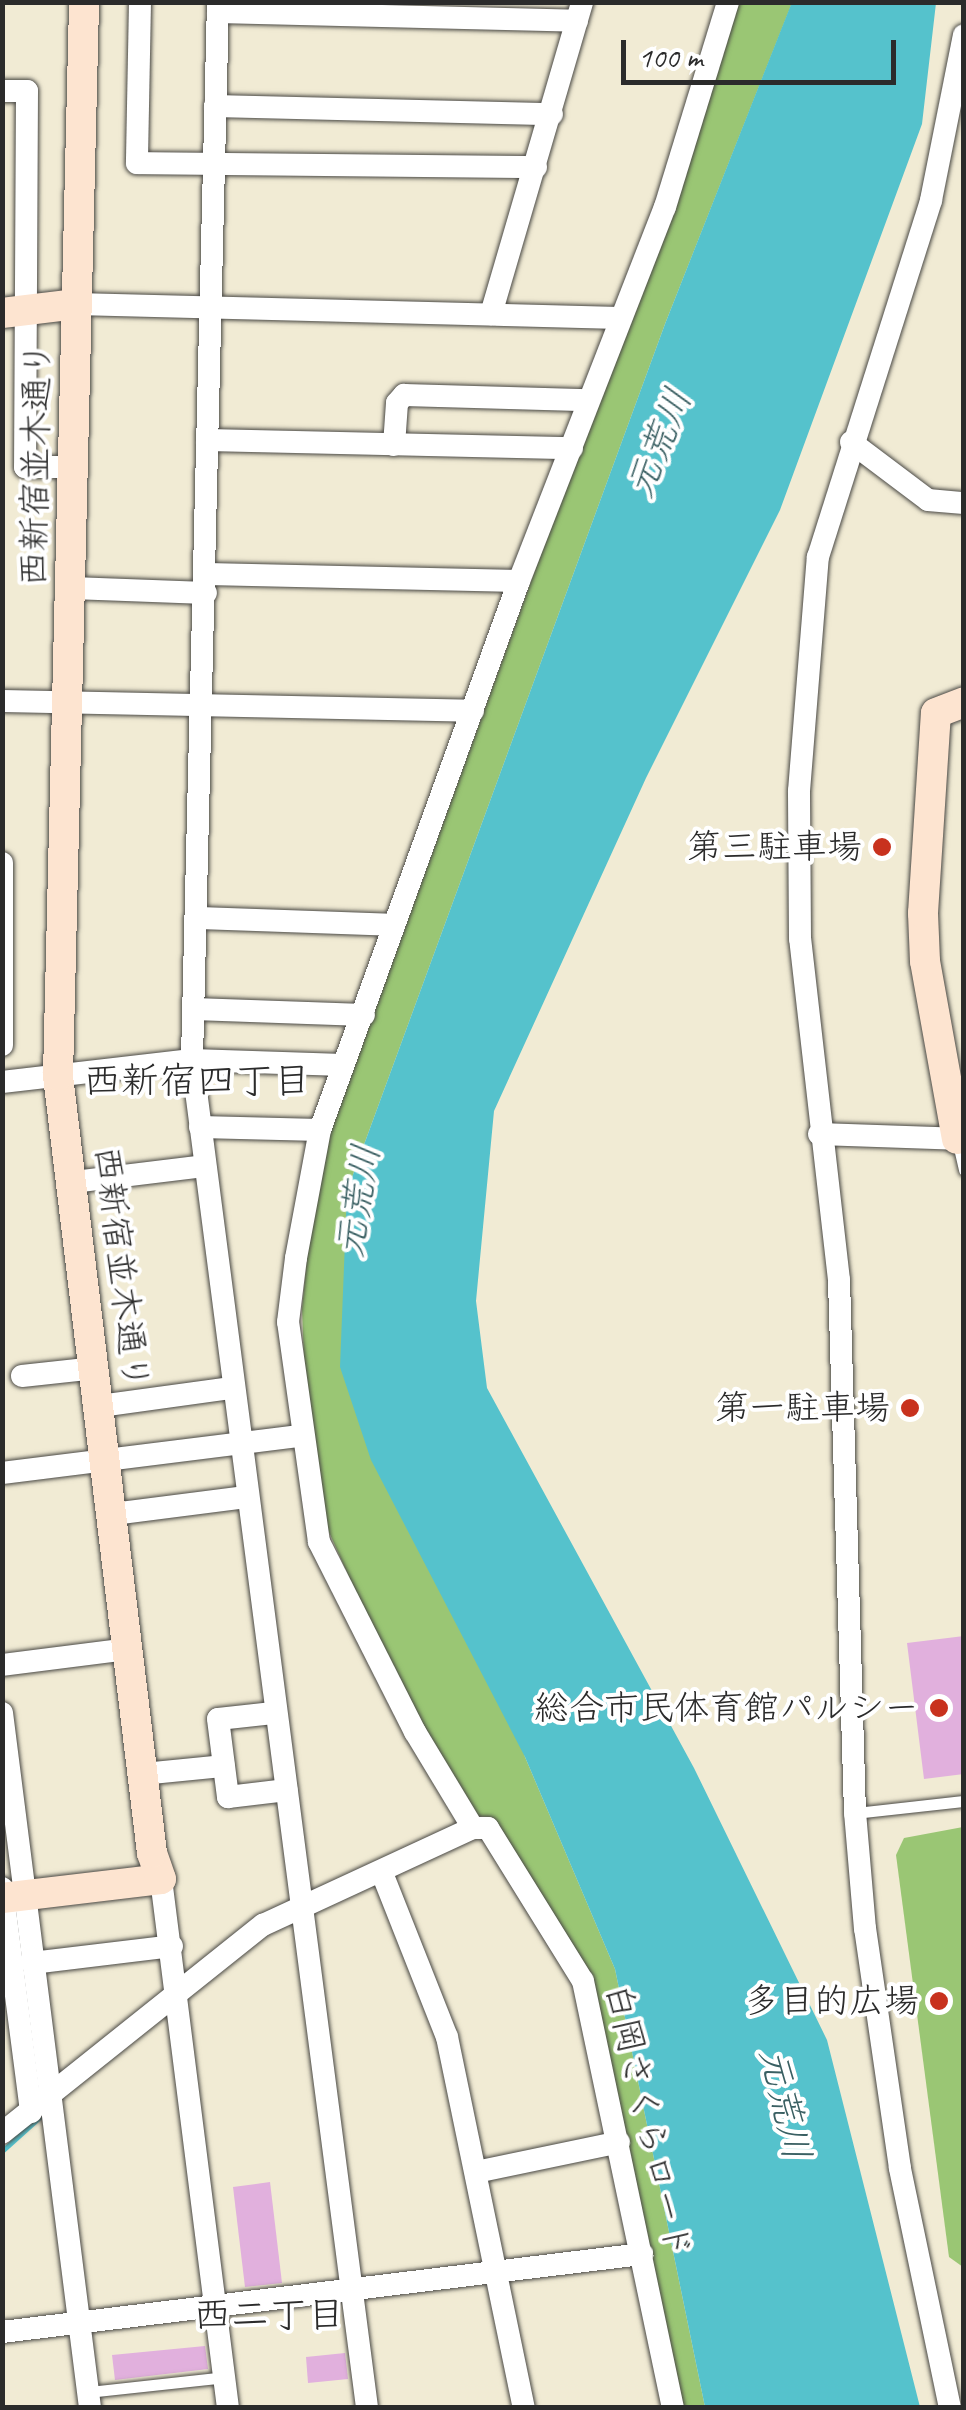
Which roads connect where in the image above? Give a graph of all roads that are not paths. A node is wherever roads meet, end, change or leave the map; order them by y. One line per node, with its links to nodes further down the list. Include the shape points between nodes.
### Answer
1 (84, 2): 13 (street, 西新宿並木通り)
2 (140, 2): 11 (street, via 138,163)
3 (728, 2): 17 (street, via 671,189)
4 (218, 7): 5 (street); 9 (street)
5 (580, 12): 10 (street)
6 (964, 35): 8 (street)
7 (2, 91): 15 (street, via 27,91)
8 (958, 103): 20 (street)
9 (215, 106): 10 (street); 11 (street)
10 (552, 114): 12 (street)
11 (213, 162): 12 (street); 14 (street)
12 (536, 167): 16 (street)
13 (76, 304): 14 (street); 15 (street); 23 (street, 西新宿並木通り)
14 (211, 307): 16 (street); 19 (street)
15 (13, 312): 23 (street, via 25,467)
16 (491, 314): 17 (street)
17 (620, 318): 18 (street)
18 (588, 400): 21 (street, via 404,395 397,402); 22 (street)
19 (207, 440): 21 (street); 26 (street)
20 (851, 442): 24 (street, via 928,500); 45 (street, via 818,557 799,791 800,939)
21 (394, 445): 22 (street)
22 (572, 448): 25 (street)
23 (75, 468): 27 (street, 西新宿並木通り)
24 (964, 503)
25 (519, 581): 26 (street); 32 (street)
26 (206, 584): 27 (street); 31 (street)
27 (72, 588): 29 (street, 西新宿並木通り)
28 (2, 700): 29 (street)
29 (67, 702): 31 (street); 41 (street, 西新宿並木通り)
30 (964, 702): 46 (street, via 936,713 924,913 925,961)
31 (200, 706): 32 (street); 34 (street)
32 (473, 711): 35 (street)
33 (2, 863): 38 (street)
34 (196, 918): 35 (street); 36 (street)
35 (394, 925): 37 (street)
36 (194, 1009): 37 (street); 39 (street)
37 (364, 1015): 40 (street)
38 (2, 1045)
39 (192, 1060): 40 (street); 41 (street); 43 (street)
40 (343, 1065): 44 (street)
41 (58, 1076): 42 (street); 49 (street, 西新宿並木通り)
42 (3, 1081)
43 (200, 1127): 44 (street); 47 (street)
44 (320, 1130): 54 (street, via 288,1322)
45 (819, 1134): 46 (street); 68 (street, via 839,1280)
46 (960, 1139): 48 (lane)
47 (205, 1166): 49 (street); 52 (street)
48 (964, 1170)
49 (73, 1182): 50 (street, 西新宿並木通り)
50 (96, 1368): 51 (street); 53 (street, 西新宿並木通り)
51 (22, 1376)
52 (232, 1388): 53 (street); 55 (street)
53 (100, 1406): 56 (street, 西新宿並木通り)
54 (300, 1436): 55 (street); 69 (street, via 319,1542 414,1732)
55 (238, 1445): 56 (street); 58 (street)
56 (106, 1461): 57 (street); 59 (street, 西新宿並木通り)
57 (2, 1473)
58 (246, 1498): 59 (street); 63 (street)
59 (113, 1514): 60 (street, 西新宿並木通り)
60 (128, 1649): 61 (street); 65 (street, 西新宿並木通り)
61 (2, 1666)
62 (2, 1713): 72 (street)
63 (274, 1713): 64 (street, via 218,1718); 66 (street)
64 (224, 1766): 65 (street); 66 (street, via 228,1797)
65 (142, 1774): 71 (street, 西新宿並木通り)
66 (287, 1790): 73 (street)
67 (964, 1800): 68 (lane)
68 (855, 1814): 94 (street, via 900,2168)
69 (472, 1828): 70 (street); 80 (street, 白岡さくらロード, via 488,1828 583,1982)
70 (382, 1873): 73 (street); 81 (street, via 448,2037)
71 (161, 1879): 72 (street); 74 (street)
72 (8, 1895): 75 (street); 78 (street)
73 (305, 1906): 76 (street, via 264,1924); 84 (street)
74 (172, 1946): 75 (street); 76 (street)
75 (32, 1962): 77 (street)
76 (177, 1990): 77 (street); 85 (street)
77 (50, 2095): 78 (street); 86 (street)
78 (30, 2112): 79 (street)
79 (2, 2133)
80 (619, 2142): 81 (street); 82 (street, 白岡さくらロード)
81 (476, 2172): 83 (street)
82 (642, 2254): 83 (street); 93 (street, 白岡さくらロード)
83 (496, 2272): 84 (street); 92 (street)
84 (352, 2290): 85 (street); 91 (street)
85 (216, 2306): 86 (street); 88 (street)
86 (80, 2323): 87 (street); 89 (street)
87 (2, 2332)
88 (225, 2377): 89 (lane); 90 (street)
89 (89, 2400)
90 (228, 2408)
91 (367, 2408)
92 (524, 2408)
93 (673, 2408)
94 (950, 2408)

